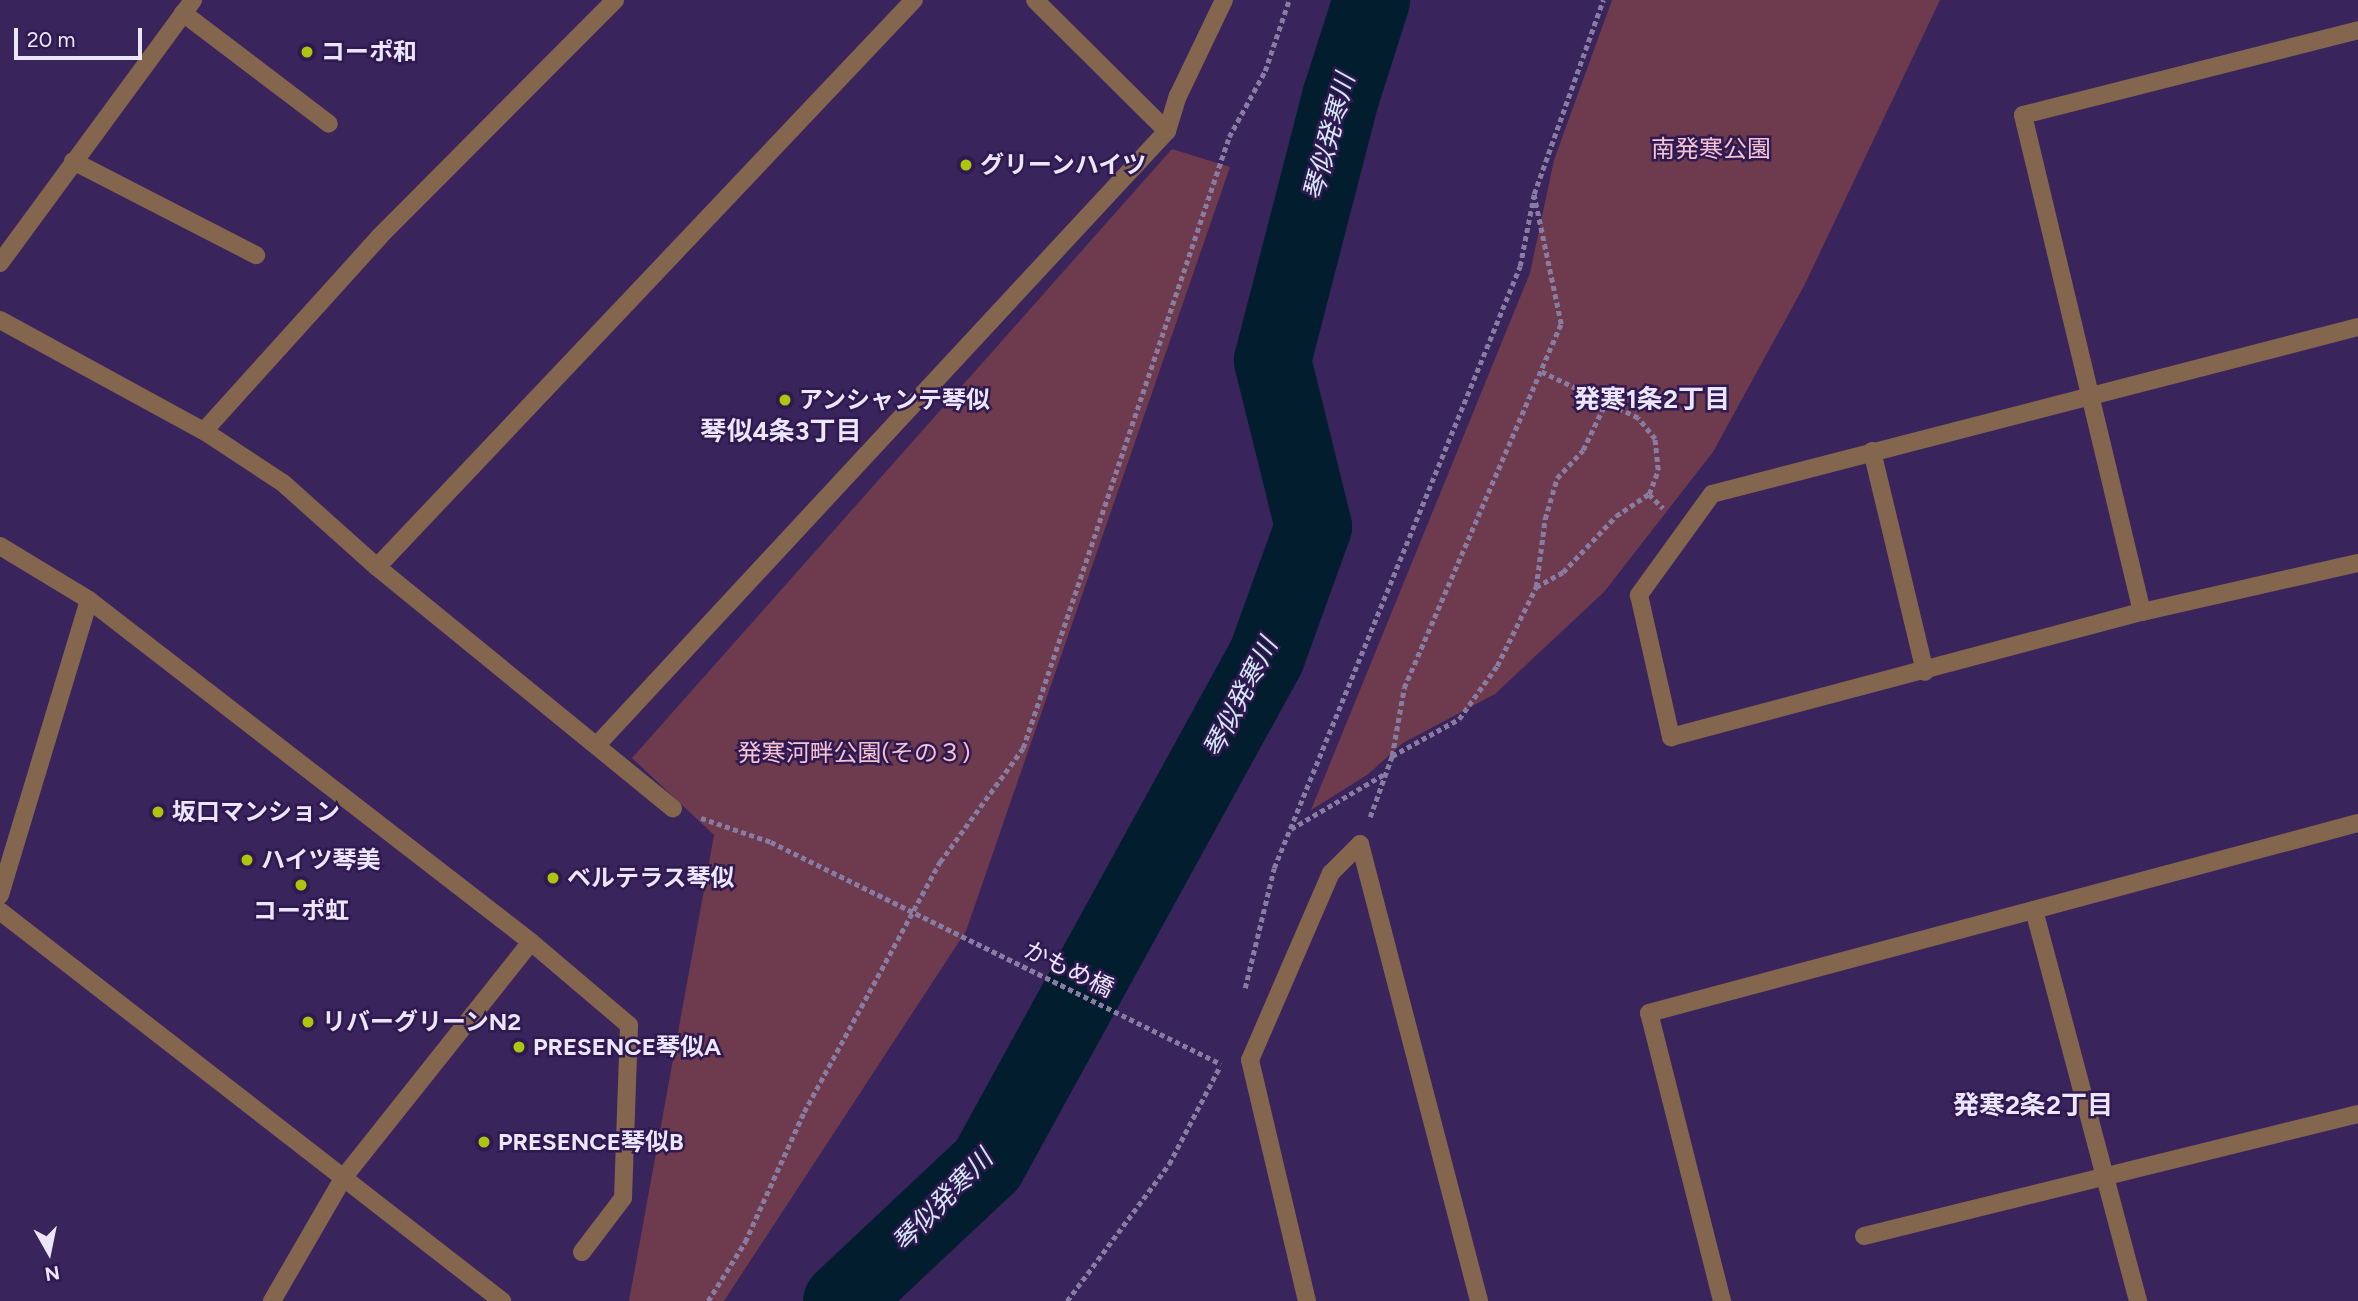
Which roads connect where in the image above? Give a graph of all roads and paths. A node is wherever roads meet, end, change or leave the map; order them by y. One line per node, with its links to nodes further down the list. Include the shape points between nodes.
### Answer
1 (615, 0): 20 (street, via 380,236)
2 (914, 0): 26 (street)
3 (1035, 0): 10 (street)
4 (1224, 0): 10 (street, via 1178,96)
5 (1289, 0): 41 (path, via 1265,71 1229,137 1023,748 940,862)
6 (1603, 0): 12 (path)
7 (188, 7): 9 (street); 11 (street)
8 (2358, 30): 18 (street, via 2023,115)
9 (329, 124)
10 (1167, 131): 31 (street)
11 (72, 161): 13 (street); 14 (street)
12 (1534, 194): 17 (path, via 1561,324); 36 (path, via 1520,266)
13 (256, 255)
14 (0, 263)
15 (0, 320): 20 (street)
16 (2358, 327): 18 (street)
17 (1539, 371): 19 (path); 32 (path, via 1404,688)
18 (2089, 394): 21 (street); 29 (street)
19 (1605, 404): 22 (path, via 1638,418 1655,439 1658,470); 27 (path, via 1583,450 1558,478 1545,519)
20 (204, 431): 26 (street, via 283,483)
21 (1872, 451): 30 (street); 30 (street, via 1712,495 1639,595 1671,737)
22 (1649, 494): 23 (path); 27 (path, via 1616,516 1563,572)
23 (1663, 508)
24 (0, 547): 28 (street)
25 (2358, 563): 29 (street)
26 (377, 567): 31 (street)
27 (1536, 587): 32 (path, via 1497,666 1460,719)
28 (89, 600): 38 (street); 42 (street)
29 (2142, 612): 30 (street)
30 (1925, 672)
31 (597, 745): 34 (street)
32 (1392, 756): 33 (path)
33 (1386, 773): 36 (path); 37 (path)
34 (673, 808): 41 (path, かもめ橋, via 771,842)
35 (2358, 823): 39 (street)
36 (1290, 830): 43 (path, via 1274,868)
37 (1360, 844): 56 (street, via 1331,873 1250,1060); 57 (street)
38 (0, 895)
39 (2034, 910): 49 (street); 58 (street, via 1649,1013)
40 (0, 911): 48 (street)
41 (916, 914): 45 (path, かもめ橋); 54 (path, via 804,1112 745,1242)
42 (531, 942): 48 (street); 51 (street, via 629,1025 623,1198)
43 (1243, 994)
44 (1225, 1053): 45 (path)
45 (1221, 1064): 46 (path, かもめ橋); 55 (path, via 1169,1164)
46 (1228, 1067)
47 (2358, 1114): 49 (street)
48 (345, 1177): 52 (street); 53 (street)
49 (2105, 1178): 50 (street); 59 (street)
50 (1864, 1236)
51 (582, 1252)
52 (272, 1301)
53 (502, 1301)
54 (708, 1301)
55 (1067, 1301)
56 (1307, 1301)
57 (1479, 1301)
58 (1722, 1301)
59 (2138, 1301)

